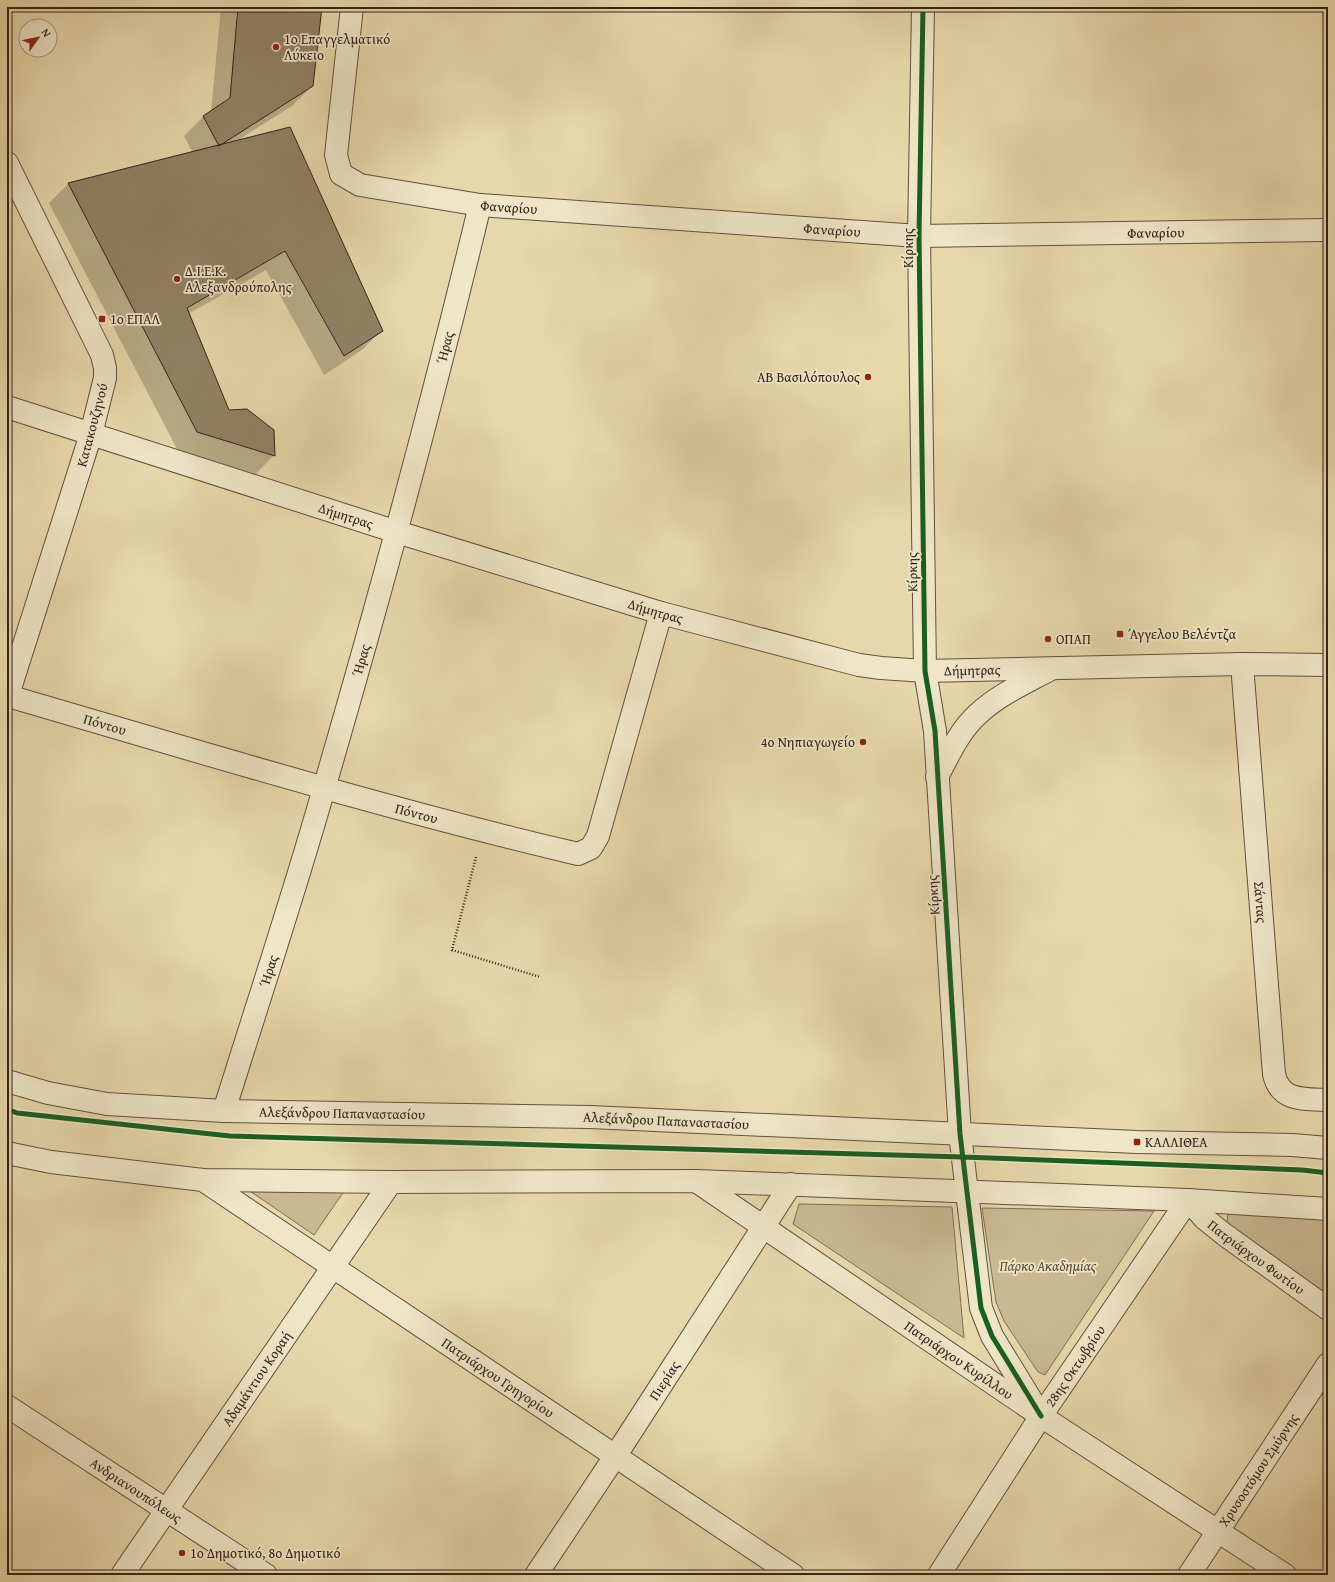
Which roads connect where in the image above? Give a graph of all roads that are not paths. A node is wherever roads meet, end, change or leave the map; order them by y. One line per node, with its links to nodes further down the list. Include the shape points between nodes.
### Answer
1 (352, 7): 4 (street, Φαναρίου, via 336,155 341,174 360,185)
2 (923, 7): 6 (street, Κίρκης)
3 (7, 163): 8 (street, Κατακουζηνού, via 102,355 105,378)
4 (480, 205): 6 (street, Φαναρίου); 9 (street, Ήρας)
5 (1328, 230): 6 (street, Φαναρίου)
6 (919, 236): 14 (street, Κίρκης)
7 (7, 408): 8 (street, Δήμητρας)
8 (91, 434): 9 (street, Δήμητρας); 15 (street, Κατακουζηνού)
9 (397, 532): 10 (street, Δήμητρας); 17 (street, Ήρας)
10 (661, 613): 14 (street, Δήμητρας, via 859,665); 17 (street, Πόντου, via 598,836 591,848 578,854 482,832)
11 (1242, 664): 12 (street, Δήμητρας); 13 (street, Δήμητρας); 19 (street, Σάντας, via 1274,1074 1282,1092 1291,1097)
12 (1328, 665)
13 (1052, 668): 14 (street, Δήμητρας); 16 (street, via 1002,696 977,714 957,740)
14 (925, 671): 16 (street, Κίρκης, via 933,716)
15 (7, 697): 17 (street, Πόντου)
16 (938, 777): 21 (street, Κίρκης)
17 (324, 788): 20 (street, Ήρας)
18 (7, 1081): 20 (street, Αλεξάνδρου Παπαναστασίου, via 48,1093 107,1104)
19 (1328, 1100)
20 (224, 1111): 21 (street, Αλεξάνδρου Παπαναστασίου, via 590,1117)
21 (960, 1134): 22 (street, Αλεξάνδρου Παπαναστασίου); 28 (street, Κίρκης)
22 (1328, 1148)
23 (7, 1153): 24 (street, via 51,1162)
24 (203, 1180): 26 (street); 32 (street, Πατριάρχου Γρηγορίου)
25 (696, 1180): 26 (street); 27 (street); 31 (street, Πατριάρχου Κυρίλλου)
26 (391, 1182): 32 (street, Αδαμάντιου Κοραή)
27 (791, 1184): 28 (street); 31 (street, Πιερίας)
28 (966, 1190): 29 (street); 36 (street, Κίρκης, via 981,1308 992,1336)
29 (1188, 1200): 30 (street); 33 (street, Πατριάρχου Φωτίου, via 1220,1231); 36 (street, 28ης Οκτωβρίου)
30 (1328, 1209)
31 (764, 1226): 36 (street, Πατριάρχου Κυρίλλου); 37 (street, Πιερίας)
32 (334, 1266): 37 (street, Πατριάρχου Γρηγορίου); 38 (street, Αδαμάντιου Κοραή)
33 (1328, 1309)
34 (1328, 1364): 39 (street, Χρυσοστόμου Σμύρνης)
35 (7, 1406): 38 (street, Ανδριανουπόλεως)
36 (1041, 1416): 39 (street, Πατριάρχου Κυρίλλου); 44 (street, 28ης Οκτωβρίου)
37 (616, 1455): 42 (street, Πιερίας); 43 (street, Πατριάρχου Γρηγορίου)
38 (167, 1510): 40 (street, Αδαμάντιου Κοραή); 41 (street, Ανδριανουπόλεως)
39 (1218, 1531): 45 (street, Χρυσοστόμου Σμύρνης); 46 (street, Πατριάρχου Κυρίλλου)
40 (122, 1575)
41 (266, 1575)
42 (536, 1575)
43 (793, 1575)
44 (940, 1575)
45 (1189, 1575)
46 (1285, 1575)

